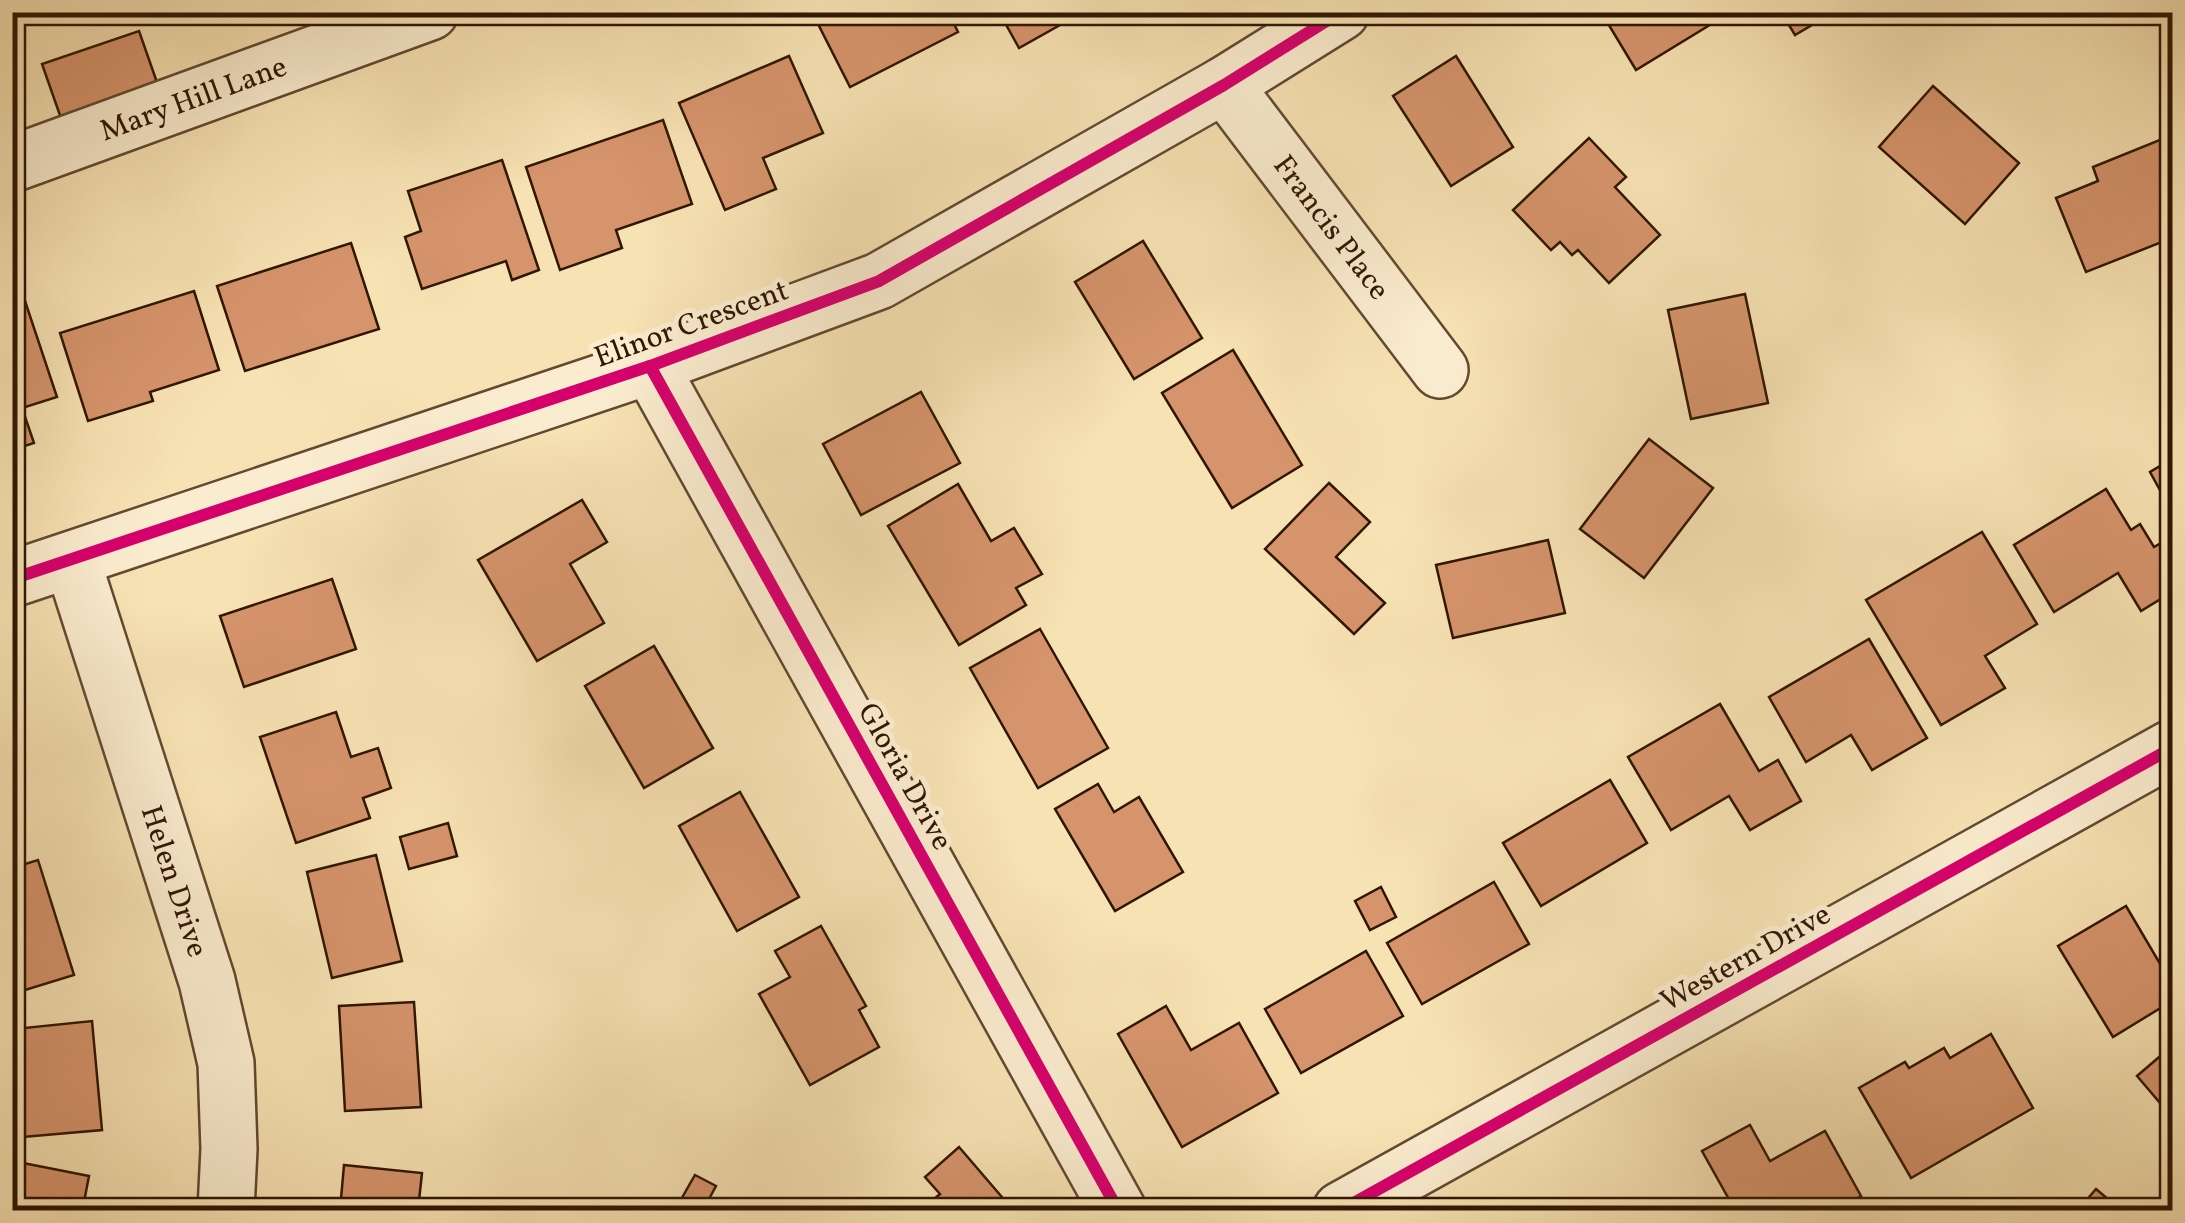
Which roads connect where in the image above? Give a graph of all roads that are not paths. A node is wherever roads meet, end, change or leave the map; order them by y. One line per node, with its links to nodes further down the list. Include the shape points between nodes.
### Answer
1 (430, 12): 4 (street, Mary Hill Lane)
2 (1341, 12): 3 (street, Elinor Crescent)
3 (1224, 85): 5 (street, Elinor Crescent, via 880,281); 6 (street, Francis Place)
4 (12, 164)
5 (650, 366): 7 (street, Elinor Crescent); 11 (street, Gloria Drive)
6 (1440, 370)
7 (72, 560): 8 (street, Elinor Crescent); 10 (street, Helen Drive, via 207,981 226,1063)
8 (12, 579)
9 (2172, 748): 12 (street, Western Drive)
10 (226, 1210)
11 (1118, 1210)
12 (1341, 1210)

